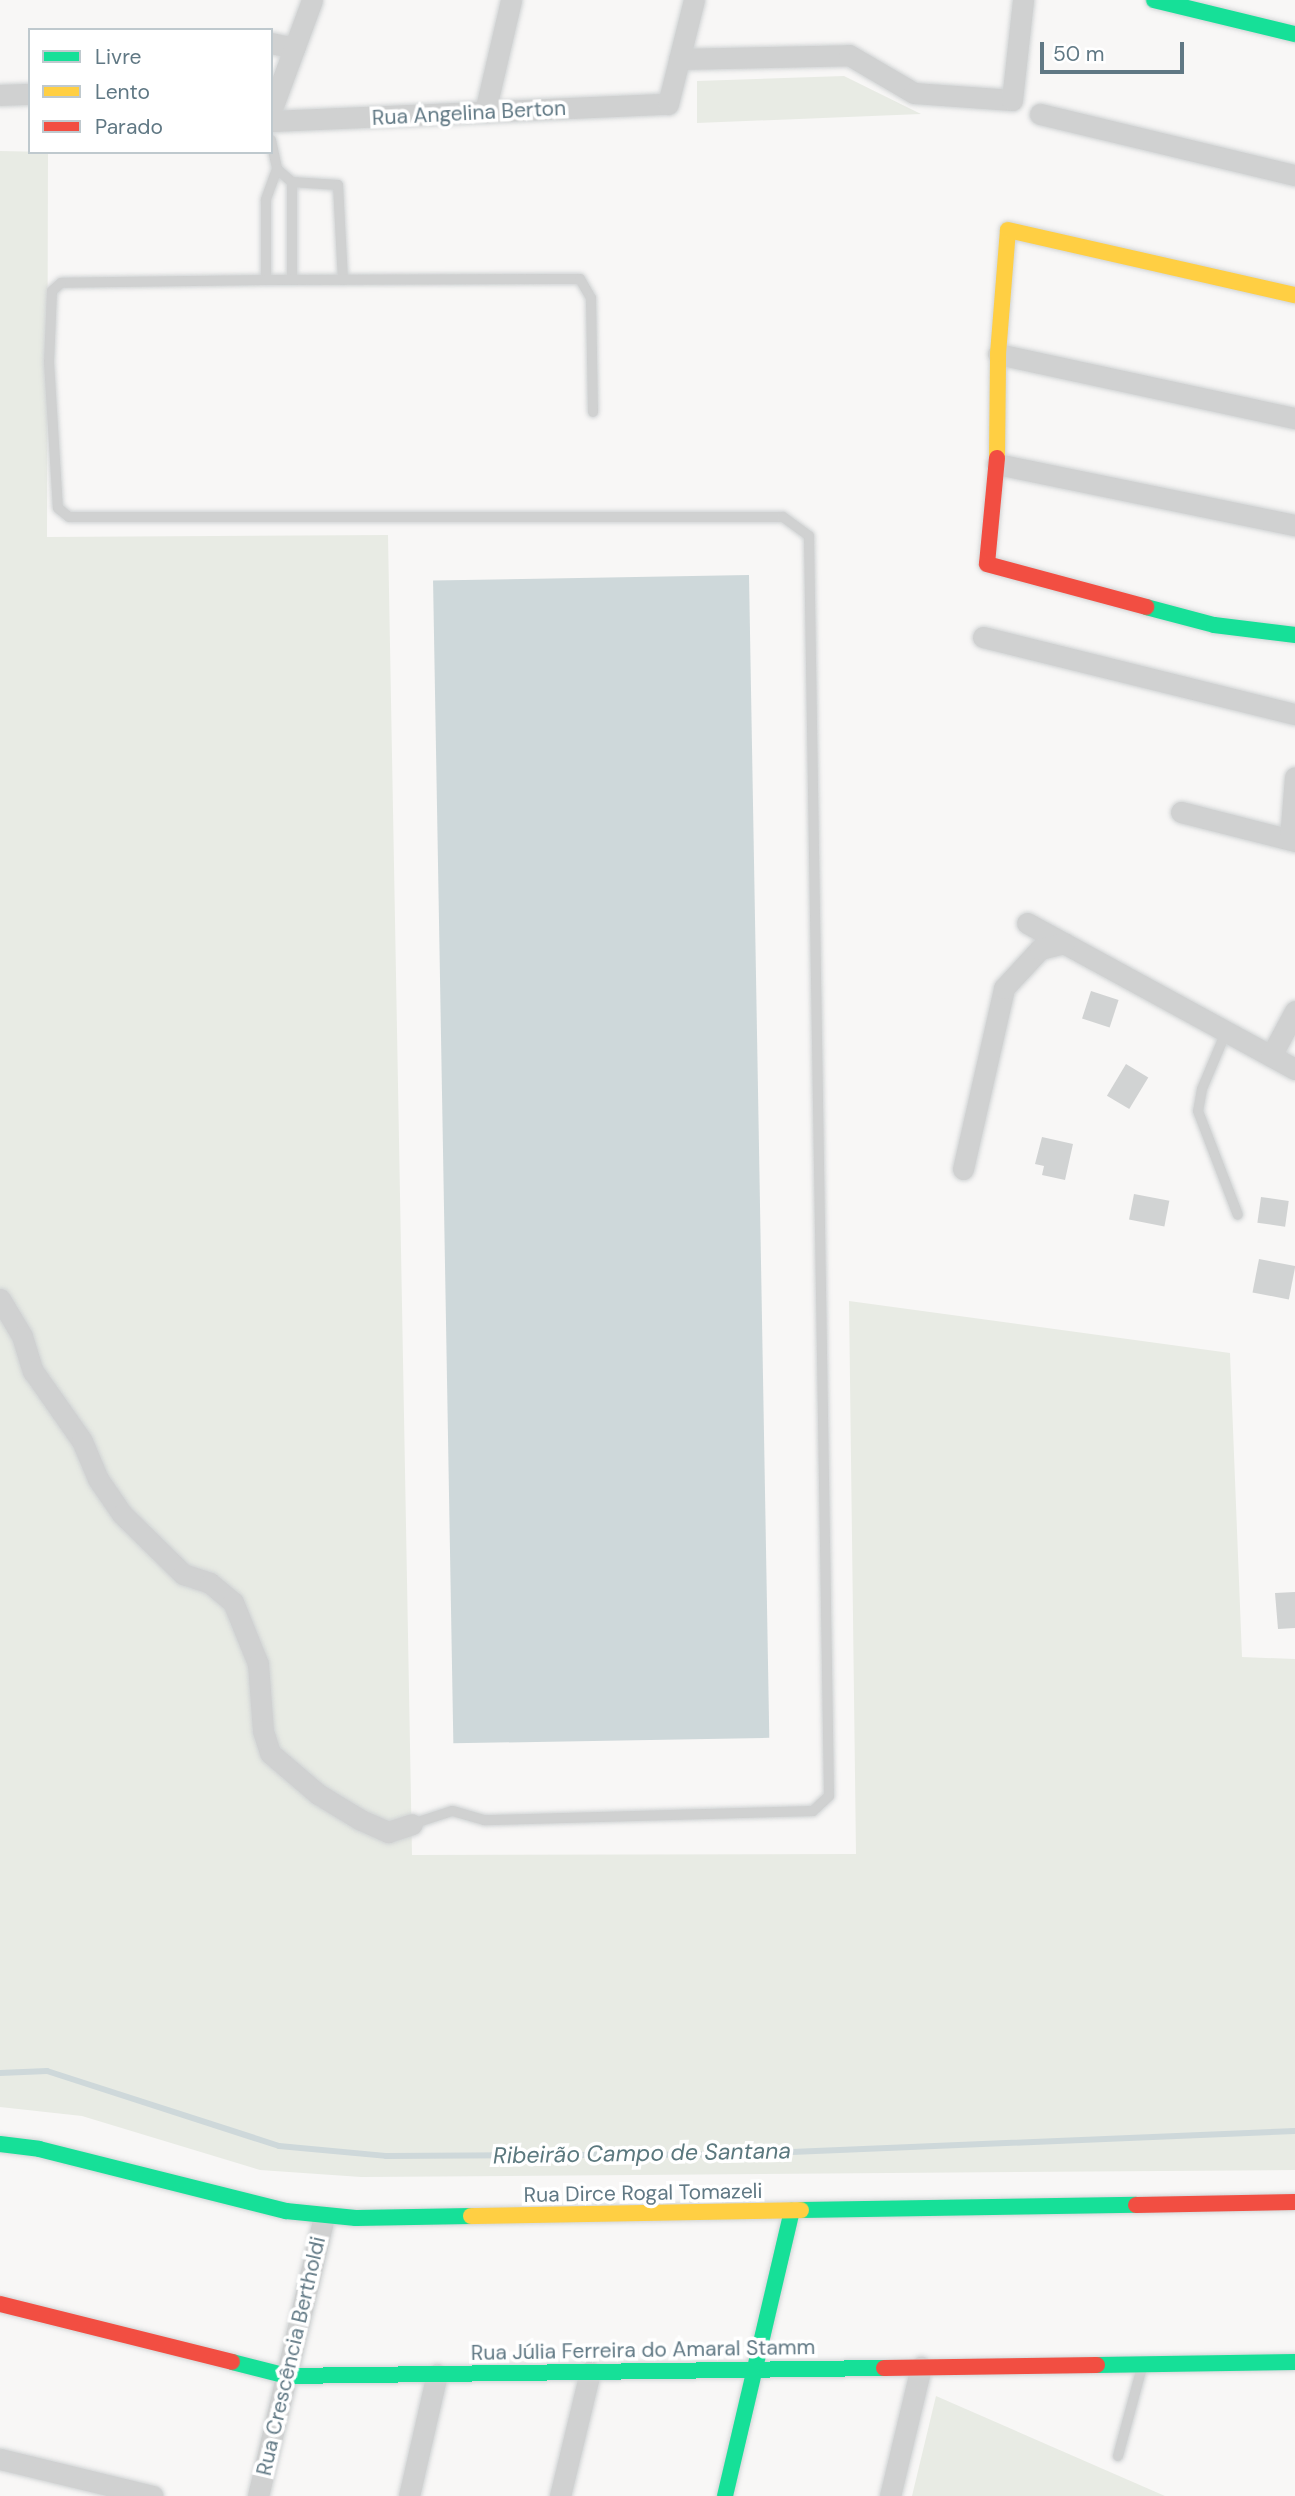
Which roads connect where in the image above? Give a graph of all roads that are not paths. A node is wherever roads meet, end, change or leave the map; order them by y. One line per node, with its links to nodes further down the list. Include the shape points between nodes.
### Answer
1 (312, 0): 8 (street)
2 (512, 0): 13 (street)
3 (694, 0): 9 (street)
4 (1023, 0): 9 (street, via 1012,100 914,93 849,55)
5 (1154, 0): 6 (street)
6 (1295, 34)
7 (273, 43): 8 (street)
8 (294, 48): 12 (street)
9 (679, 59): 13 (street, Rua Angelina Berton, via 668,104)
10 (28, 94): 11 (street)
11 (0, 95)
12 (273, 106)
13 (485, 112): 15 (street, Rua Angelina Berton)
14 (1040, 114): 18 (street)
15 (273, 121)
16 (273, 150): 17 (lane)
17 (277, 169): 19 (lane); 20 (lane, via 266,200)
18 (1295, 175)
19 (292, 182): 21 (lane); 22 (lane, via 332,182 341,190)
20 (266, 280): 21 (lane); 44 (lane, via 61,283 52,291 49,362 58,508 69,517 783,517 809,536 829,1796 813,1811 484,1820 452,1811)
21 (292, 280): 22 (lane)
22 (344, 280): 25 (lane, via 580,279 591,298)
23 (1295, 295): 24 (street, via 1008,230)
24 (998, 354): 26 (street); 27 (street)
25 (593, 412)
26 (1295, 418)
27 (997, 464): 28 (street); 29 (street, via 987,564 1214,625)
28 (1295, 525)
29 (1295, 635)
30 (983, 638): 31 (street)
31 (1295, 714)
32 (1295, 776): 34 (street)
33 (1181, 812): 34 (street)
34 (1293, 840)
35 (1027, 923): 36 (street)
36 (1064, 943): 38 (street); 41 (street, via 1040,949 1004,988)
37 (1295, 1011): 39 (street)
38 (1226, 1032): 39 (street); 42 (lane, via 1202,1088 1198,1111)
39 (1271, 1055): 40 (street)
40 (1295, 1069)
41 (963, 1169)
42 (1238, 1215)
43 (0, 1299): 44 (street, via 22,1336 33,1371 82,1441 98,1479 122,1514 183,1574 210,1583 233,1602 258,1664 263,1731 270,1753 318,1794 361,1820 388,1832)
44 (411, 1824)
45 (0, 2144): 48 (street, Rua Dirce Rogal Tomazeli, via 39,2148 242,2202)
46 (1295, 2202): 47 (street, Rua Dirce Rogal Tomazeli)
47 (792, 2211): 48 (street, Rua Dirce Rogal Tomazeli); 53 (street)
48 (324, 2217): 56 (street, Rua Crescência Bertholdi)
49 (0, 2304): 56 (street, Rua Júlia Ferreira do Amaral Stamm)
50 (1295, 2362): 51 (street, Rua Júlia Ferreira do Amaral Stamm)
51 (1142, 2364): 52 (street, Rua Júlia Ferreira do Amaral Stamm); 57 (lane)
52 (921, 2367): 53 (street, Rua Júlia Ferreira do Amaral Stamm); 64 (street)
53 (755, 2369): 54 (street, Rua Júlia Ferreira do Amaral Stamm); 63 (street)
54 (590, 2372): 55 (street, Rua Júlia Ferreira do Amaral Stamm); 62 (street)
55 (438, 2374): 56 (street, Rua Júlia Ferreira do Amaral Stamm); 61 (street)
56 (287, 2376): 60 (street, Rua Crescência Bertholdi)
57 (1118, 2456)
58 (0, 2459): 59 (street)
59 (153, 2496)
60 (258, 2496)
61 (409, 2496)
62 (561, 2496)
63 (725, 2496)
64 (890, 2496)

